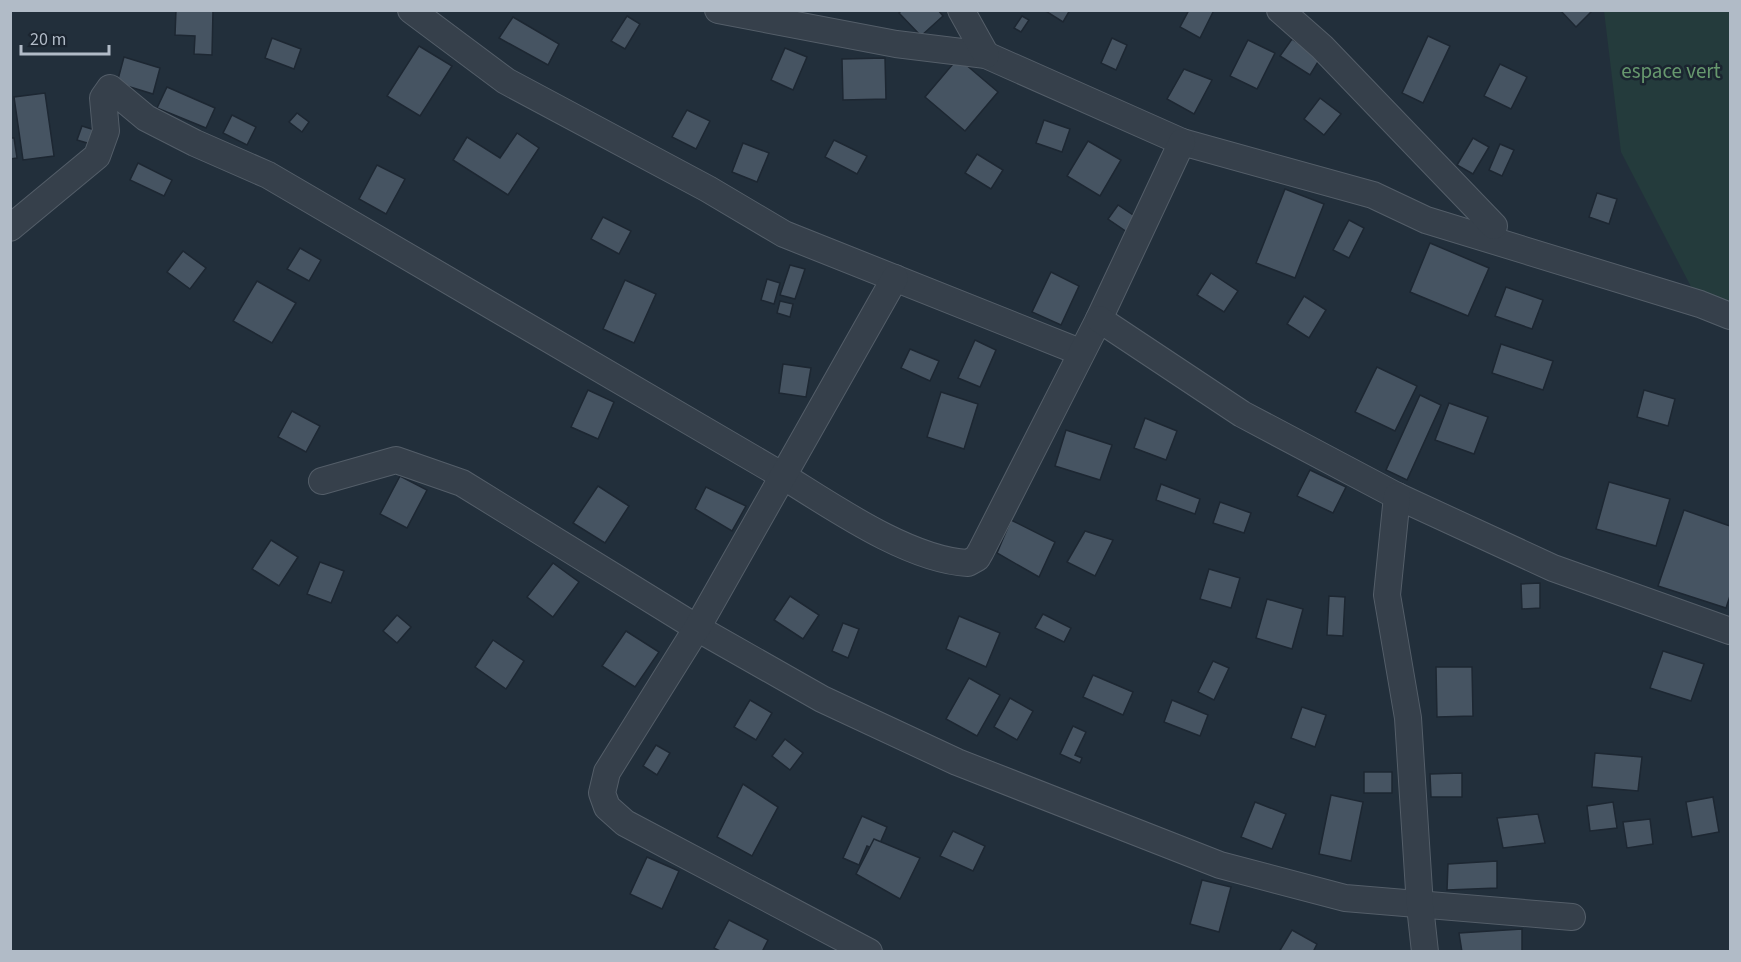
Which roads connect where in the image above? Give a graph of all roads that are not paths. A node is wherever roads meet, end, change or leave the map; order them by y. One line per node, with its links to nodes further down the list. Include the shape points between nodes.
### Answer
1 (411, 10): 9 (street, via 506,81 784,234)
2 (718, 10): 5 (street, via 896,44)
3 (961, 10): 5 (street)
4 (1280, 10): 7 (street, via 1322,47)
5 (986, 55): 6 (street)
6 (1182, 142): 10 (street, via 1373,195 1426,220); 11 (street)
7 (1494, 226)
8 (10, 228): 13 (street, via 97,156 106,131 103,98 110,88 146,118 268,176)
9 (895, 278): 12 (street); 13 (street)
10 (1731, 316)
11 (1099, 319): 12 (street); 15 (street, via 1242,414)
12 (1080, 352): 13 (street, via 973,562 960,562 904,545 853,520)
13 (783, 477): 16 (street)
14 (322, 481): 16 (street, via 396,460 462,483)
15 (1397, 496): 17 (street, via 1553,568); 18 (street, via 1387,595 1408,718)
16 (697, 628): 18 (street, via 822,699 957,762 1220,865 1345,898); 20 (street, via 607,772 602,793 607,807 625,823)
17 (1731, 631)
18 (1420, 906): 19 (street); 21 (street)
19 (1572, 917)
20 (869, 951)
21 (1425, 951)

